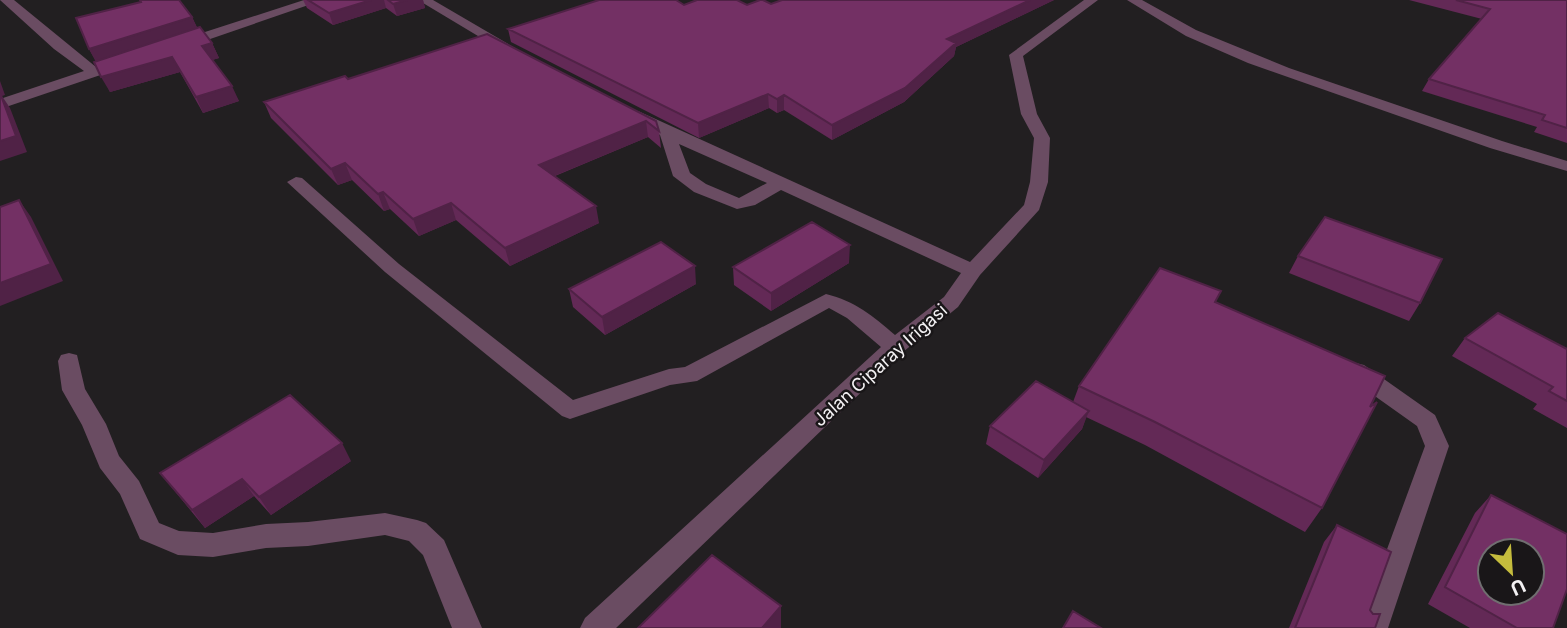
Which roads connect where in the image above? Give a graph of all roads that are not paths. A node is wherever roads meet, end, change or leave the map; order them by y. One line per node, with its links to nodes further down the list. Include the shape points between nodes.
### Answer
1 (6, 0): 9 (street)
2 (317, 0): 6 (street)
3 (424, 0): 7 (street)
4 (1092, 0): 16 (street, Jalan Ciparay Irigasi, via 1016,55 1029,114 1042,138 1040,182 1033,206)
5 (1133, 0): 13 (street, via 1177,27 1289,73 1512,152)
6 (169, 48)
7 (519, 55)
8 (144, 56): 9 (street)
9 (94, 72): 10 (street)
10 (0, 104)
11 (621, 108): 12 (street)
12 (667, 132): 15 (street); 15 (street, via 682,176 713,194 741,204)
13 (1567, 166)
14 (296, 182): 17 (street, via 392,268 569,410 669,377 689,375 827,301 852,311)
15 (780, 183): 16 (street)
16 (973, 271): 17 (street, Jalan Ciparay Irigasi, via 951,302)
17 (895, 348): 21 (street, Jalan Ciparay Irigasi)
18 (1337, 359): 22 (street, via 1427,421 1437,446)
19 (69, 361): 20 (street, via 74,390 149,531 178,543 213,545 385,524 417,531 434,548)
20 (467, 628)
21 (595, 628)
22 (1373, 628)

